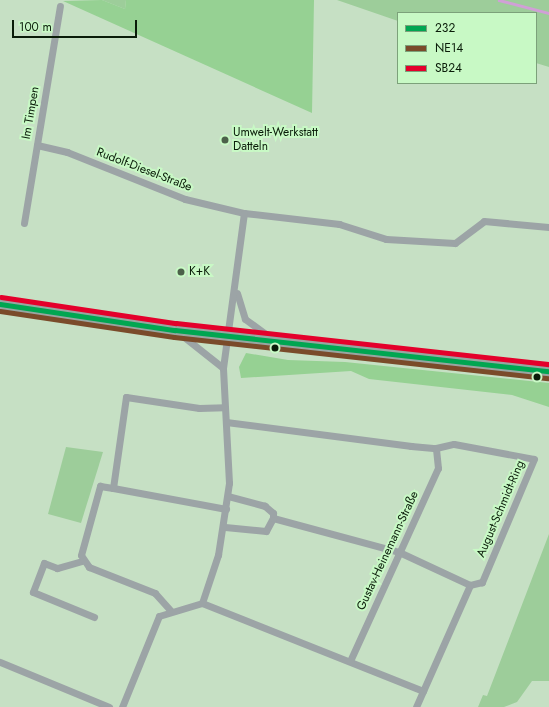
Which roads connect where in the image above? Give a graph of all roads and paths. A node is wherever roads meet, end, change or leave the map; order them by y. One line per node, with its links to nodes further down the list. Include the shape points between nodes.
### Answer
1 (60, 6): 2 (street, Im Timpen)
2 (37, 145): 3 (street, Rudolf-Diesel-Straße, via 67,152 185,199); 4 (street, Im Timpen)
3 (244, 213): 5 (street, Rudolf-Diesel-Straße, via 339,224 366,234 445,244 459,241 484,221); 6 (street)
4 (24, 223)
5 (549, 227)
6 (236, 288): 9 (street); 10 (street, via 245,319)
7 (0, 304): 8 (main road)
8 (175, 330): 9 (main road); 11 (street)
9 (227, 336): 10 (main road); 11 (street)
10 (279, 343): 12 (main road)
11 (223, 368): 13 (street)
12 (549, 371)
13 (224, 407): 14 (street); 16 (street, via 199,408 126,397)
14 (226, 422): 15 (street, August-Schmidt-Ring); 17 (street)
15 (436, 448): 21 (street, Gustav-Heinemann-Straße, via 438,468); 23 (street, August-Schmidt-Ring, via 454,444 534,459 482,582)
16 (113, 488): 18 (street); 22 (street, via 100,486)
17 (228, 496): 18 (street); 19 (street, via 270,508)
18 (226, 509): 20 (street)
19 (273, 518): 20 (street, via 266,531); 21 (street)
20 (225, 526): 24 (street)
21 (399, 552): 23 (street); 27 (street, Gustav-Heinemann-Straße)
22 (82, 561): 25 (street, via 89,567 155,593); 26 (street, via 57,568 44,563 33,592)
23 (470, 585): 29 (street)
24 (202, 603): 25 (street); 27 (street)
25 (171, 611): 31 (street, via 159,616)
26 (94, 617)
27 (350, 661): 29 (street)
28 (0, 662): 30 (street)
29 (423, 691): 32 (street)
30 (109, 707)
31 (122, 707)
32 (416, 707)

